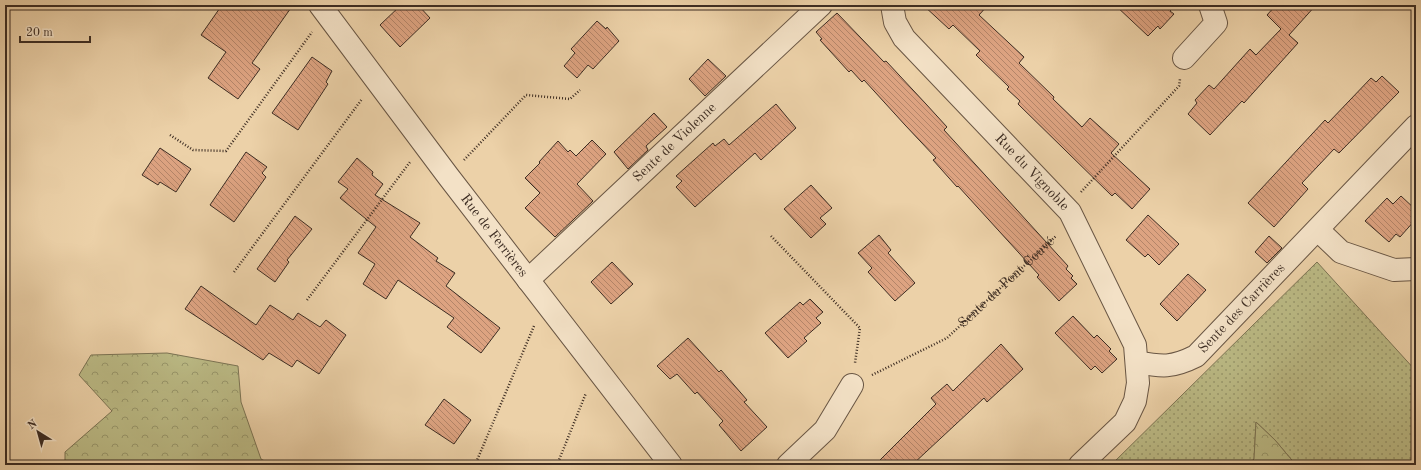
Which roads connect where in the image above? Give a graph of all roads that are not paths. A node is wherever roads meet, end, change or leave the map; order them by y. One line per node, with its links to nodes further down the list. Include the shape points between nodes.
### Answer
1 (821, 5): 9 (street, Sente de Violenne)
2 (892, 5): 10 (street, Rue du Vignoble, via 895,22 904,38 1070,212 1135,344)
3 (1210, 5): 5 (street, via 1216,23)
4 (323, 9): 9 (street, Rue de Ferrières)
5 (1184, 58)
6 (1416, 126): 7 (street, Sente des Carrières)
7 (1318, 230): 8 (street, via 1341,252 1394,270); 10 (street, Sente des Carrières, via 1196,356 1179,365 1156,366)
8 (1416, 270)
9 (528, 280): 12 (street, Rue de Ferrières)
10 (1137, 362): 14 (street, via 1138,383 1135,401 1125,422)
11 (852, 385): 13 (street, via 825,430)
12 (671, 465)
13 (788, 465)
14 (1080, 465)

